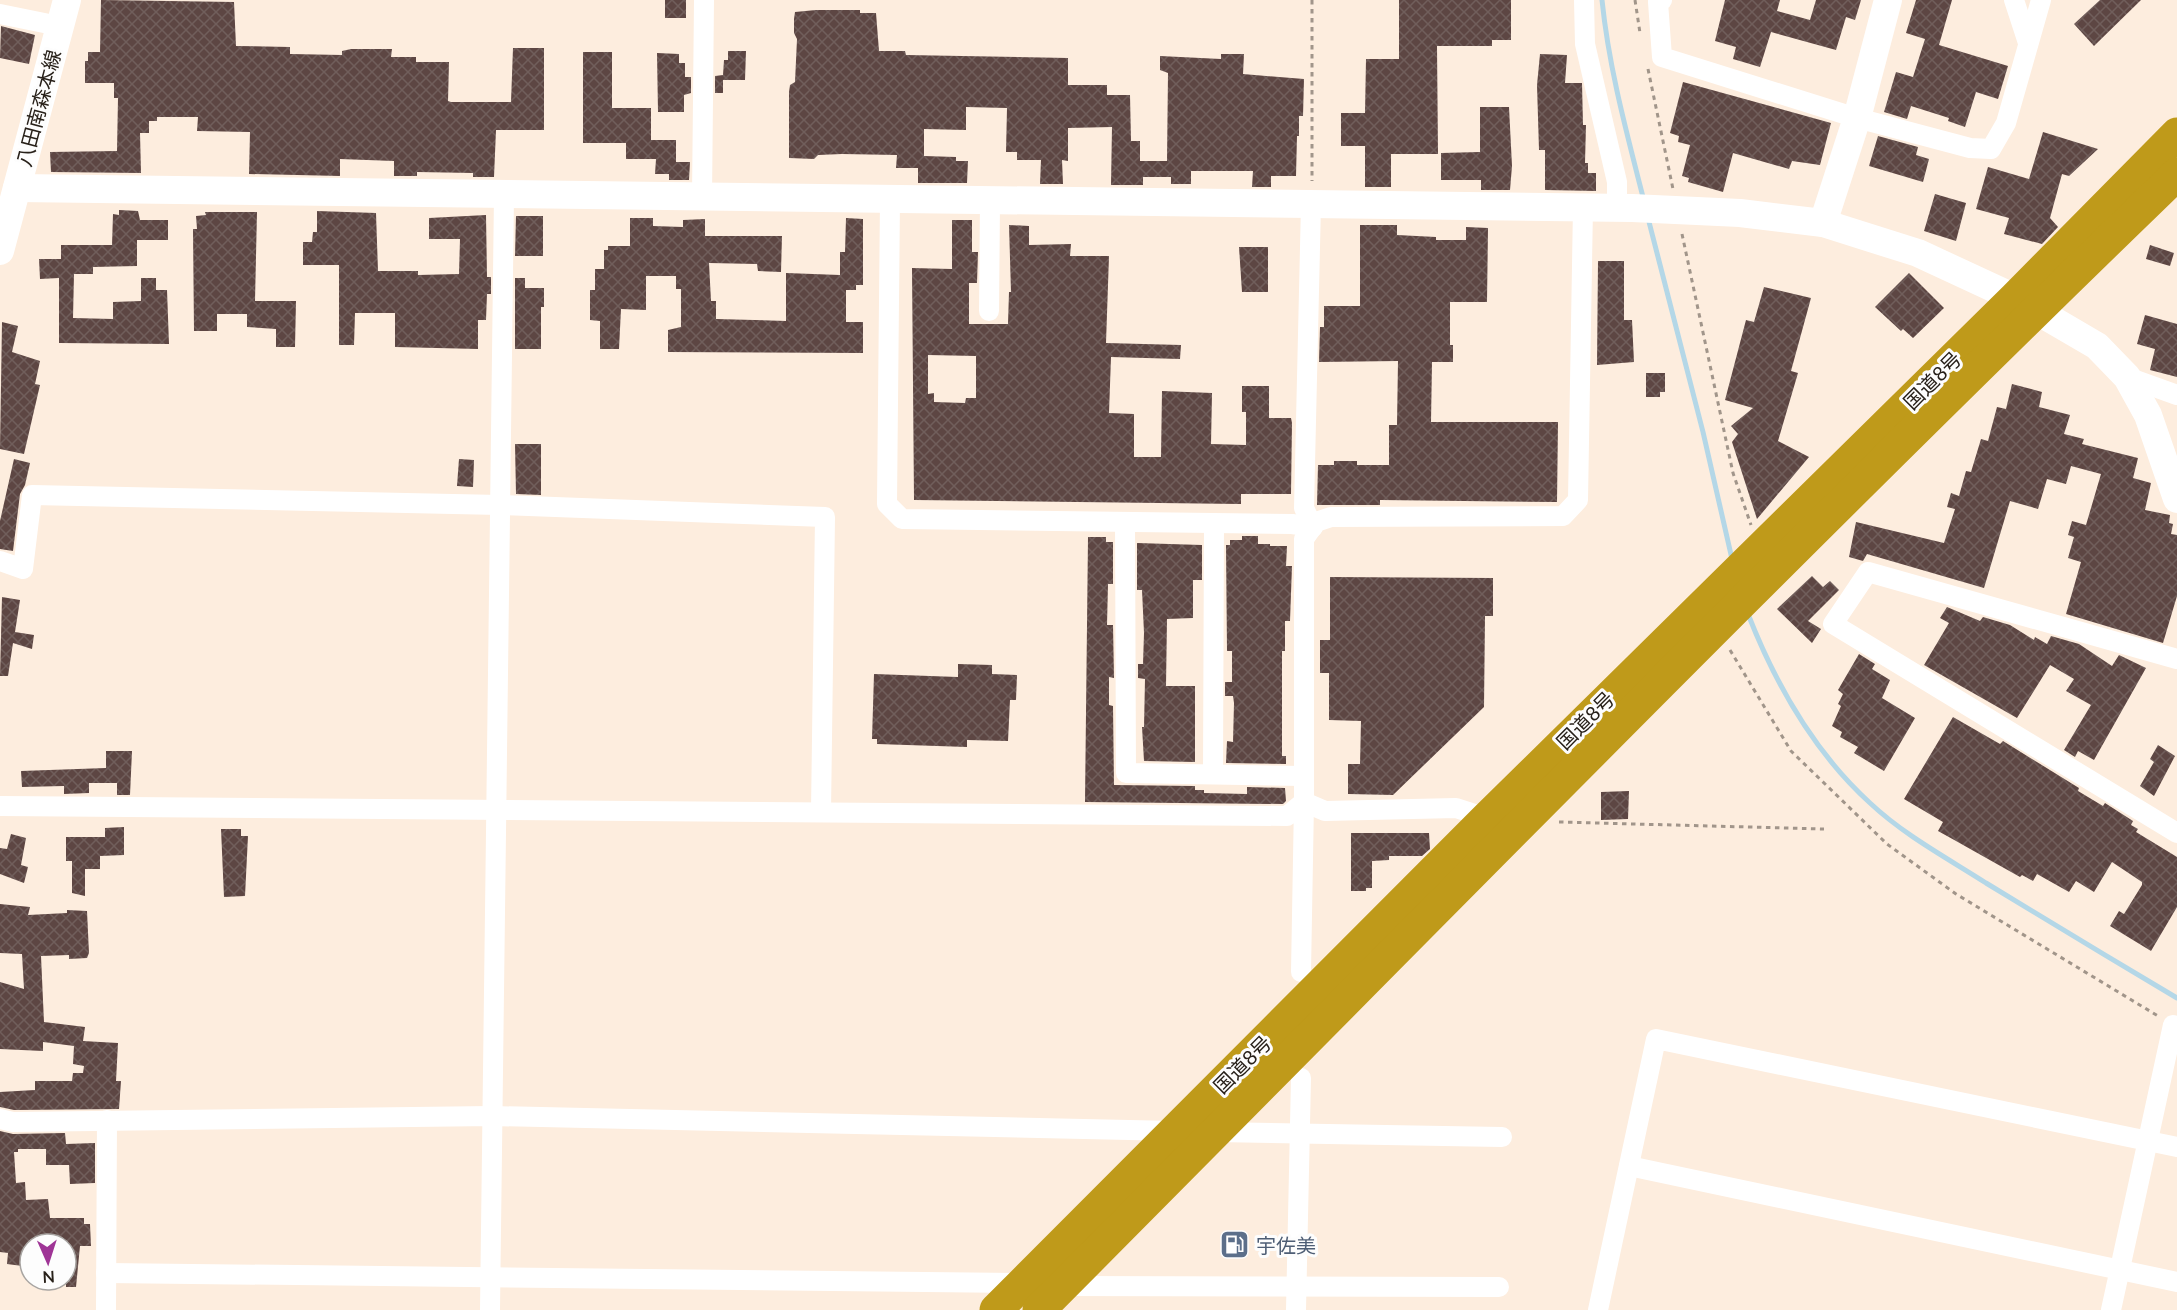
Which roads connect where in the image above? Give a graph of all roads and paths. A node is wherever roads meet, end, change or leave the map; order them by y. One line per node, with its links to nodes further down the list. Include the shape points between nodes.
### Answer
1 (704, 0): 19 (street)
2 (1311, 0): 22 (path)
3 (1584, 0): 24 (street, via 1585,44 1617,182)
4 (1635, 0): 11 (path)
5 (1662, 0): 14 (street, via 1658,2 1662,57)
6 (1888, 0): 14 (street)
7 (2014, 0): 12 (street)
8 (2041, 0): 12 (street)
9 (63, 13): 10 (street); 17 (street, 八田南森本線)
10 (0, 14)
11 (1642, 43)
12 (2028, 43): 14 (street, via 2006,123 1991,149 1970,148)
13 (1647, 65): 24 (path)
14 (1857, 118): 25 (street)
15 (2177, 134): 27 (highway, 国道8号)
16 (2177, 174): 27 (highway, 国道8号)
17 (17, 188): 18 (street); 26 (street, 八田南森本線)
18 (504, 195): 19 (street); 32 (street)
19 (702, 198): 20 (street)
20 (890, 200): 21 (street); 33 (street, via 887,504 902,519)
21 (990, 201): 22 (street); 28 (street)
22 (1311, 204): 23 (street); 35 (street, via 1304,508)
23 (1583, 207): 24 (street); 35 (street, via 1578,500 1563,516 1331,517)
24 (1645, 208): 25 (street); 36 (path)
25 (1823, 223): 27 (street, via 1918,253)
26 (0, 251)
27 (2025, 304): 29 (street, via 2097,346); 36 (highway, 国道8号)
28 (989, 311)
29 (2127, 377): 30 (street); 31 (street, via 2148,415)
30 (2177, 395)
31 (2177, 499)
32 (500, 506): 37 (street, via 32,495 23,569); 44 (street); 45 (street, via 825,518)
33 (1125, 522): 34 (street); 40 (street, via 1126,773)
34 (1214, 523): 35 (street); 40 (street)
35 (1313, 527): 41 (street, via 1304,539)
36 (1763, 559): 38 (highway, 国道8号)
37 (0, 561)
38 (1716, 617): 46 (highway, 国道8号); 47 (highway, 国道8号); 51 (path, via 1791,751 1887,844 1956,894)
39 (2177, 659): 49 (street, via 1868,572 1833,624)
40 (1213, 774): 41 (street)
41 (1304, 776): 42 (street)
42 (1304, 802): 45 (street, via 1287,816); 46 (street, via 1325,811 1456,808); 50 (street)
43 (0, 806): 44 (street)
44 (496, 809): 45 (street); 53 (street)
45 (820, 812)
46 (1487, 818): 56 (highway, 国道8号)
47 (1524, 821): 48 (path); 57 (highway, 国道8号)
48 (1824, 829)
49 (2177, 833)
50 (1301, 972)
51 (2173, 1025): 60 (street)
52 (1301, 1078): 58 (street)
53 (492, 1116): 55 (street); 56 (street); 65 (street)
54 (0, 1119): 55 (street)
55 (107, 1120): 64 (street)
56 (1175, 1131): 70 (highway, 国道8号)
57 (1216, 1132): 58 (street); 67 (highway, 国道8号)
58 (1300, 1134): 59 (street); 68 (street)
59 (1502, 1137)
60 (2148, 1140): 61 (street); 62 (street, via 1656,1039); 63 (street)
61 (2177, 1147)
62 (1629, 1166): 63 (street); 75 (street)
63 (2120, 1269): 66 (street); 76 (street)
64 (106, 1273): 65 (street); 71 (street)
65 (490, 1277): 70 (street); 72 (street)
66 (2177, 1282)
67 (1063, 1286): 68 (street); 70 (highway, 国道8号)
68 (1296, 1286): 69 (street); 74 (street)
69 (1499, 1287)
70 (1031, 1297): 73 (highway, 国道8号)
71 (106, 1310)
72 (490, 1310)
73 (996, 1310)
74 (1296, 1310)
75 (1598, 1310)
76 (2111, 1310)

